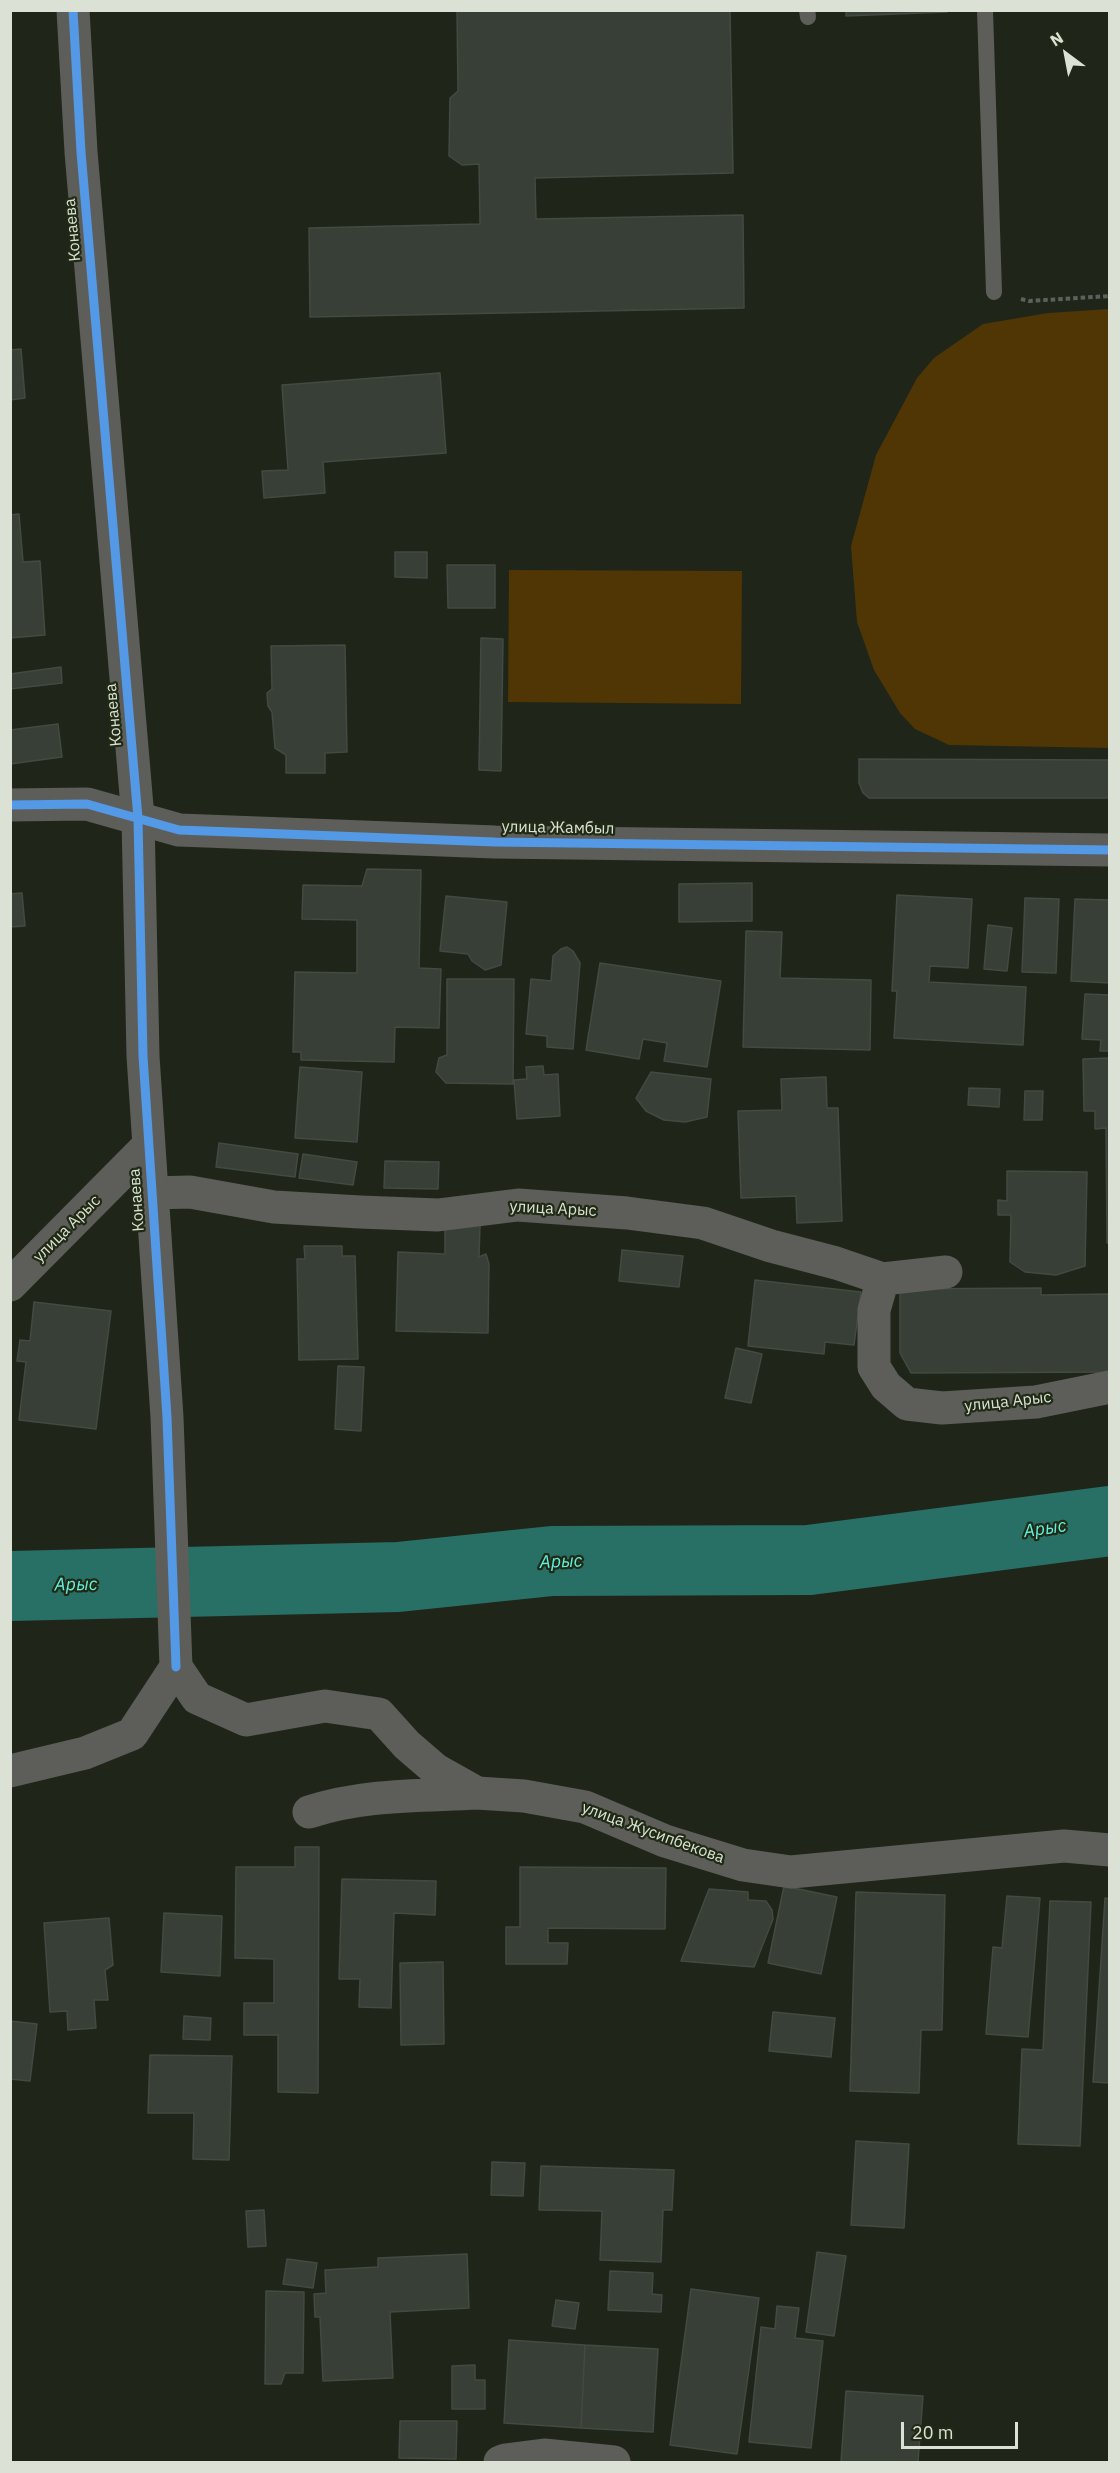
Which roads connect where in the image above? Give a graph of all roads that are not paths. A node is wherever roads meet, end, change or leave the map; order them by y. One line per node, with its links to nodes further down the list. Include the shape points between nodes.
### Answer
1 (73, 10): 5 (street, Конаева, via 81,152)
2 (985, 10): 3 (lane)
3 (994, 292)
4 (10, 805): 5 (street, улица Жамбыл, via 87,804)
5 (138, 818): 6 (street, улица Жамбыл, via 179,830 495,842); 7 (street, Конаева, via 142,1056)
6 (1110, 850)
7 (148, 1146): 8 (street, Конаева); 11 (street, улица Арыс)
8 (151, 1193): 10 (street, улица Арыс, via 190,1192 274,1207 360,1212 438,1215 518,1205 627,1213 703,1223); 13 (street, Конаева, via 167,1418)
9 (946, 1272): 10 (street, улица Арыс)
10 (883, 1279): 12 (street, улица Арыс, via 874,1310 874,1367 886,1386 907,1404 942,1408 1036,1402)
11 (10, 1285)
12 (1110, 1388)
13 (176, 1667): 14 (street, via 132,1734 85,1753); 15 (street, улица Жусипбекова, via 196,1698 246,1720 325,1706 379,1714 436,1770)
14 (10, 1771)
15 (477, 1793): 16 (street, via 368,1798); 17 (street, улица Жусипбекова, via 524,1796 585,1807 665,1841 742,1865 791,1872 1064,1846)
16 (309, 1812)
17 (1110, 1850)
18 (500, 2463): 19 (street, via 544,2455)
19 (614, 2463)

